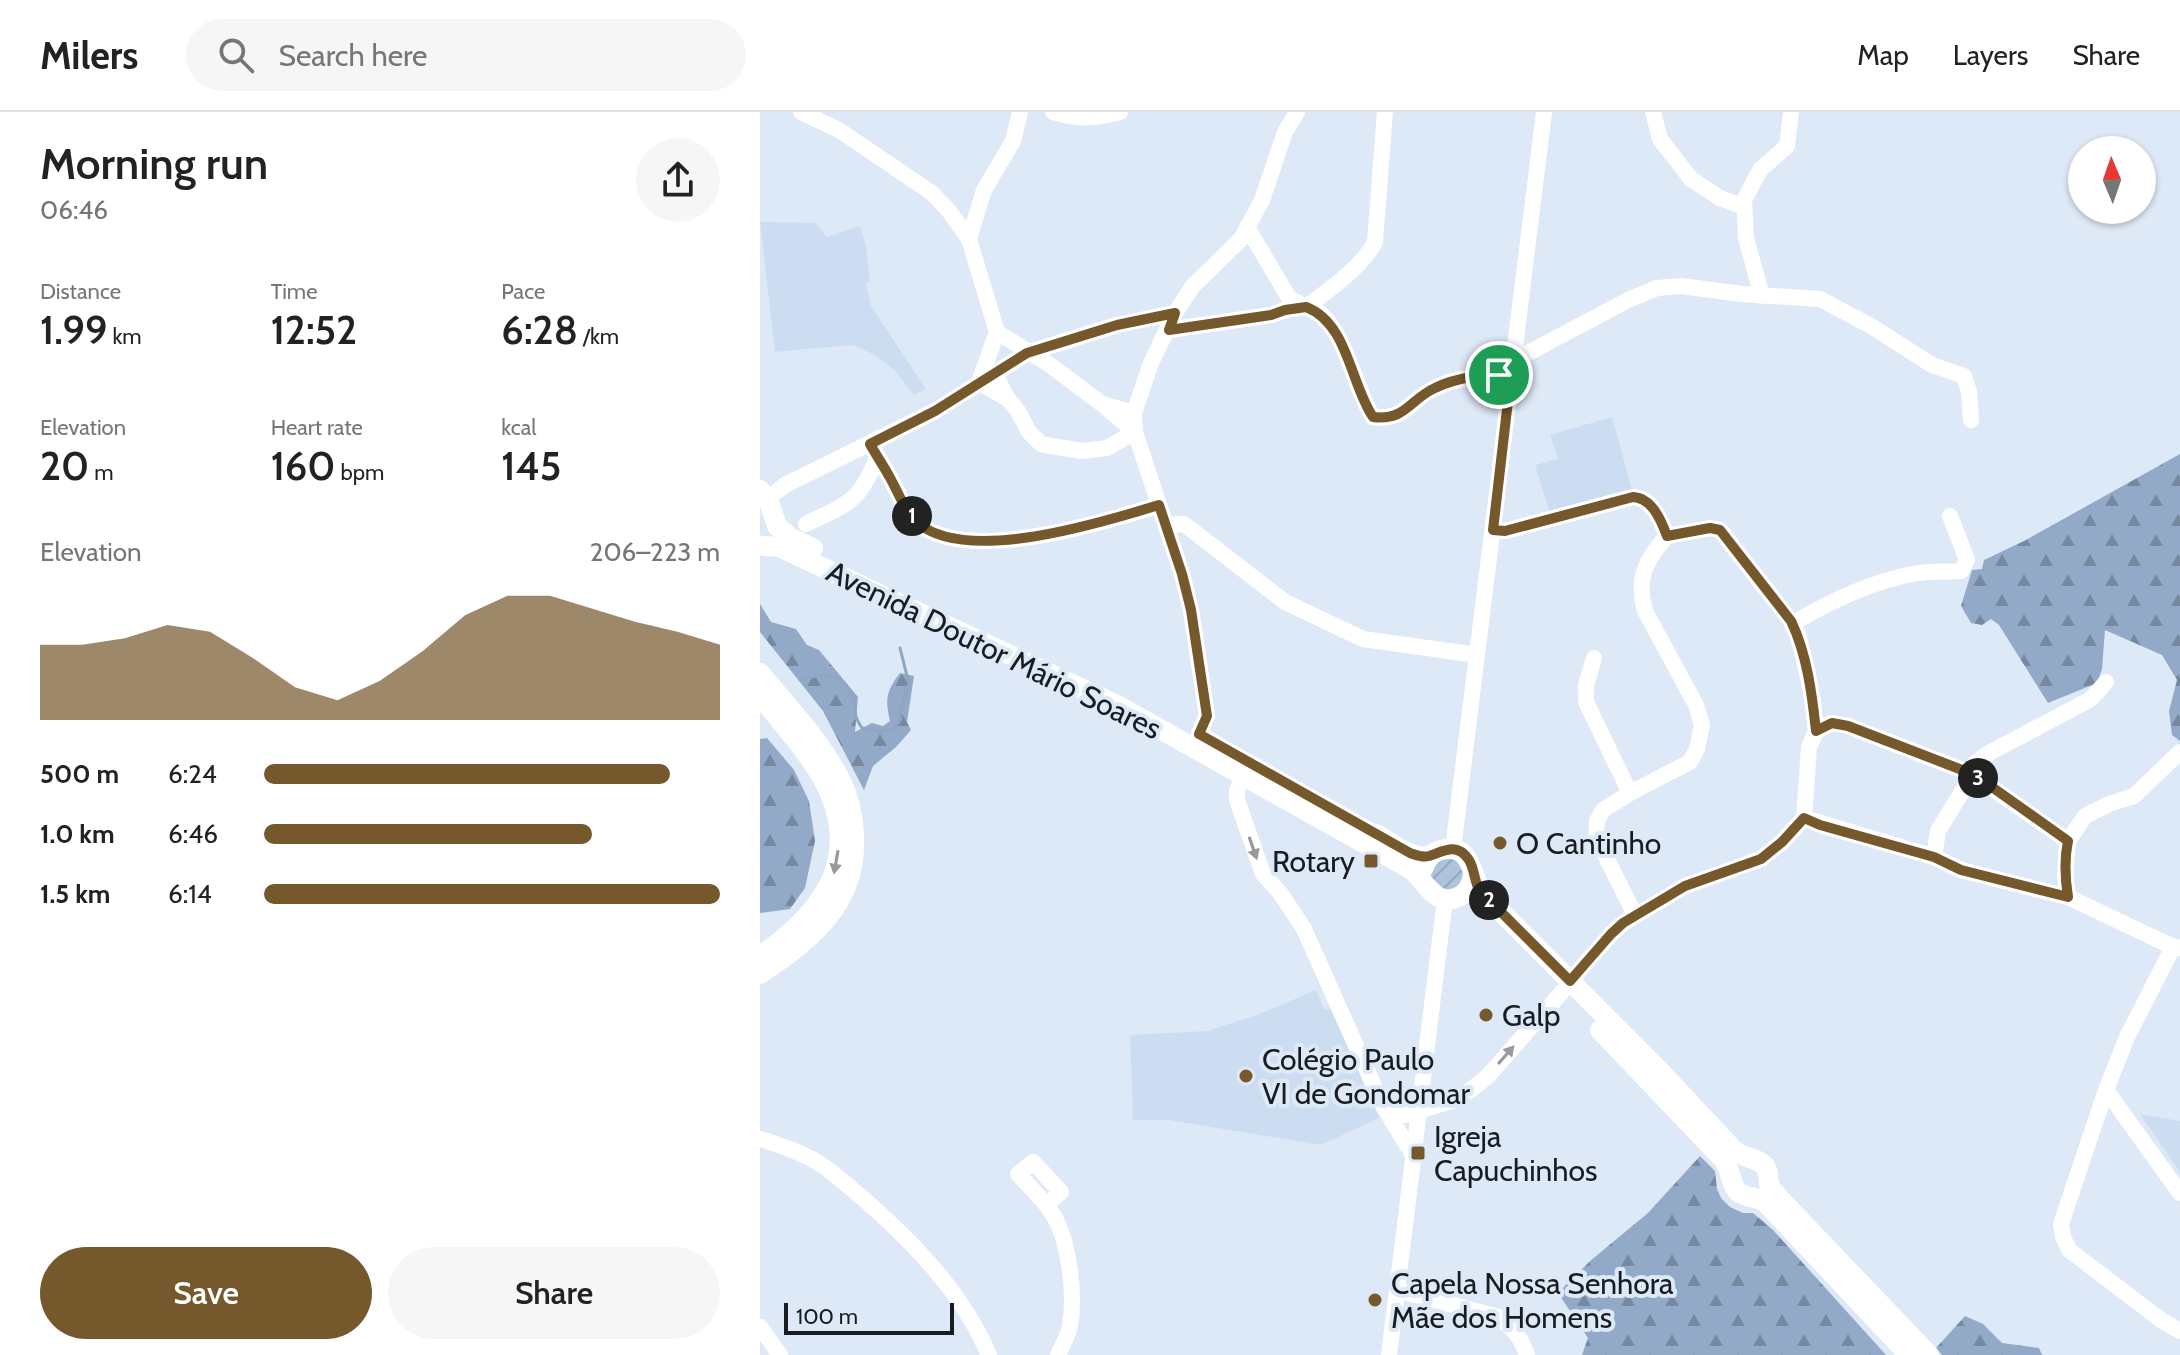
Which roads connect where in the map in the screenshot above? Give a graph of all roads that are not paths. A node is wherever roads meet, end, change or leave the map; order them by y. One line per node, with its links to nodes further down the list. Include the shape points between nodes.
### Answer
1 (801, 112): 11 (street)
2 (846, 112): 11 (street)
3 (1020, 112): 14 (street, via 1013,141 984,190)
4 (1053, 112): 5 (street, via 1075,119)
5 (1120, 112)
6 (1297, 112): 13 (street)
7 (1385, 112): 16 (street, via 1375,242 1367,256)
8 (1544, 112): 21 (street)
9 (1653, 112): 12 (street, via 1660,139 1691,179)
10 (1791, 112): 12 (street, via 1787,146 1760,170)
11 (839, 130): 14 (street, via 932,193)
12 (1744, 207): 15 (street, via 1746,238)
13 (1247, 227): 16 (street, via 1289,298); 17 (street)
14 (969, 239): 19 (street)
15 (1762, 296): 21 (street, via 1657,288); 27 (street, via 1820,299 1932,365 1964,376)
16 (1306, 307): 18 (street); 21 (street, via 1336,330 1373,417 1387,419 1434,388)
17 (1175, 313): 18 (street); 20 (street)
18 (1169, 330): 26 (street)
19 (997, 332): 20 (street); 23 (street)
20 (1027, 353): 22 (street); 25 (street)
21 (1512, 368): 35 (street)
22 (994, 373): 23 (street); 24 (street)
23 (979, 382): 24 (street); 29 (street)
24 (1008, 399): 28 (street, via 1029,432 1045,445 1082,451 1107,448)
25 (1102, 404): 26 (street); 28 (street)
26 (1134, 413): 28 (street)
27 (1971, 420)
28 (1135, 432): 31 (street)
29 (874, 451): 30 (street); 31 (street, via 917,522 963,540 1056,534); 33 (street, via 867,483 856,497)
30 (768, 497): 37 (main road, Avenida Doutor Mário Soares, via 771,534); 45 (main road, Avenida Doutor Mário Soares, via 777,526 791,538 1093,678)
31 (1159, 505): 34 (street)
32 (1950, 516): 38 (street, via 1967,560 1961,571 1914,574 1868,585)
33 (806, 524)
34 (1166, 525): 39 (street, via 1184,524 1285,602 1363,639); 45 (street, via 1188,598 1206,707)
35 (1493, 530): 36 (street, via 1633,497 1648,502); 39 (street)
36 (1667, 536): 38 (street, via 1720,530); 49 (street, via 1644,570 1642,599 1702,725 1690,762)
37 (762, 548): 48 (main road, Avenida Doutor Mário Soares, via 779,547 1117,705)
38 (1792, 624): 44 (street)
39 (1477, 655): 52 (street)
40 (1594, 658): 49 (street, via 1586,702)
41 (760, 673): 62 (main road, via 840,779 855,842 850,879 826,921)
42 (2106, 682): 47 (street, via 2091,699 1989,753)
43 (760, 696): 61 (main road, one-way to 61, via 822,777 835,809 839,841 837,865 820,902)
44 (1816, 731): 47 (street, via 1832,723 1848,726); 50 (street, via 1809,747)
45 (1199, 734): 53 (main road, Avenida Doutor Mário Soares, via 1410,853)
46 (2180, 752): 51 (street, via 2134,796 2085,816)
47 (1970, 773): 51 (street); 54 (street, via 1938,831)
48 (1244, 775): 56 (main road, Avenida Doutor Mário Soares, via 1412,870); 65 (street, one-way to 65, via 1237,800 1263,874 1304,929)
49 (1630, 793): 59 (street, via 1603,810 1596,837)
50 (1804, 818): 54 (street); 59 (street, via 1761,859 1685,886)
51 (2068, 841): 57 (street)
52 (1453, 849): 53 (main road); 55 (main road, via 1468,858)
53 (1430, 856): 56 (main road, via 1423,870)
54 (1934, 857): 57 (street, via 1961,870)
55 (1473, 874): 58 (main road, via 1468,891); 63 (main road, via 1484,895)
56 (1425, 886): 58 (main road)
57 (2068, 897): 60 (street)
58 (1450, 899): 63 (main road, via 1478,907); 66 (street)
59 (1635, 915): 63 (street)
60 (2177, 947): 64 (street, via 2127,1037)
61 (760, 956)
62 (760, 974)
63 (1566, 986): 66 (street, one-way to 63, via 1451,1101 1488,1076); 69 (main road, via 1658,1069 1740,1156); 70 (main road, via 1721,1156)
64 (2106, 1090): 72 (street); 77 (street, via 2061,1224 2063,1237 2069,1250)
65 (1387, 1111): 66 (street); 68 (street)
66 (1419, 1112): 68 (street)
67 (760, 1139): 79 (street, via 817,1162 894,1227 961,1301)
68 (1413, 1155): 75 (street)
69 (1753, 1159): 70 (main road, via 1736,1167); 71 (main road, via 1764,1165)
70 (1732, 1178): 73 (main road, via 1736,1190)
71 (1769, 1181): 73 (main road, via 1763,1192); 84 (main road, via 1779,1198)
72 (2180, 1193)
73 (1752, 1196): 83 (main road, via 1765,1202)
74 (1046, 1205): 80 (street, via 1064,1246 1072,1301 1070,1329)
75 (1397, 1290): 81 (street); 82 (street, via 1498,1317 1518,1334)
76 (760, 1327): 78 (street)
77 (2180, 1331)
78 (780, 1355)
79 (989, 1355)
80 (1058, 1355)
81 (1389, 1355)
82 (1527, 1355)
83 (1909, 1355)
84 (1929, 1355)

